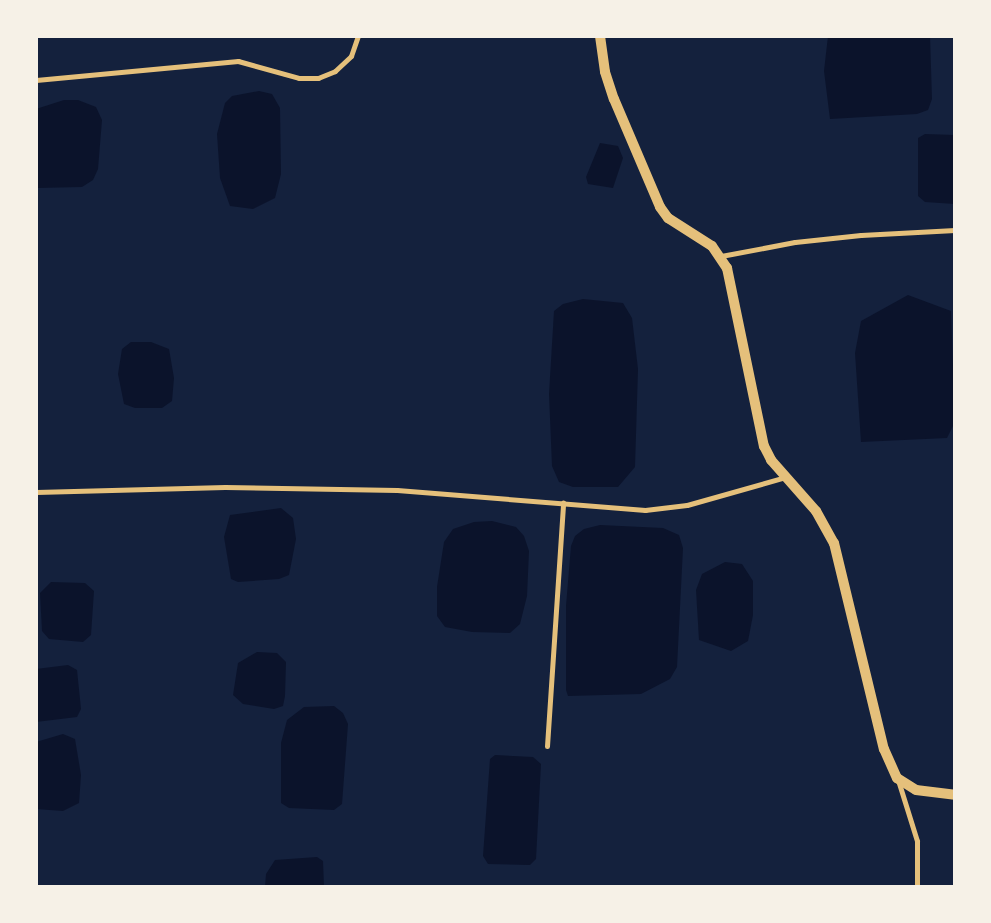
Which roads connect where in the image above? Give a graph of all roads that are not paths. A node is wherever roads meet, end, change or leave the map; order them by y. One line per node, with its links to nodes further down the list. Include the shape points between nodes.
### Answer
1 (358, 36): 3 (street, via 351,56 336,71 318,78 299,78 238,61)
2 (600, 36): 5 (main road, via 605,72 614,99 660,207 668,218 712,246)
3 (36, 80)
4 (955, 230): 5 (street, via 861,234)
5 (721, 256): 6 (main road, via 727,268 761,437 771,460)
6 (786, 477): 8 (street, via 687,505 645,510); 10 (main road, via 816,511 834,543 884,749)
7 (36, 492): 8 (street, via 225,487 388,490)
8 (563, 503): 9 (street)
9 (547, 746)
10 (898, 778): 11 (main road, via 916,790); 12 (street, via 917,841)
11 (955, 795)
12 (917, 887)

